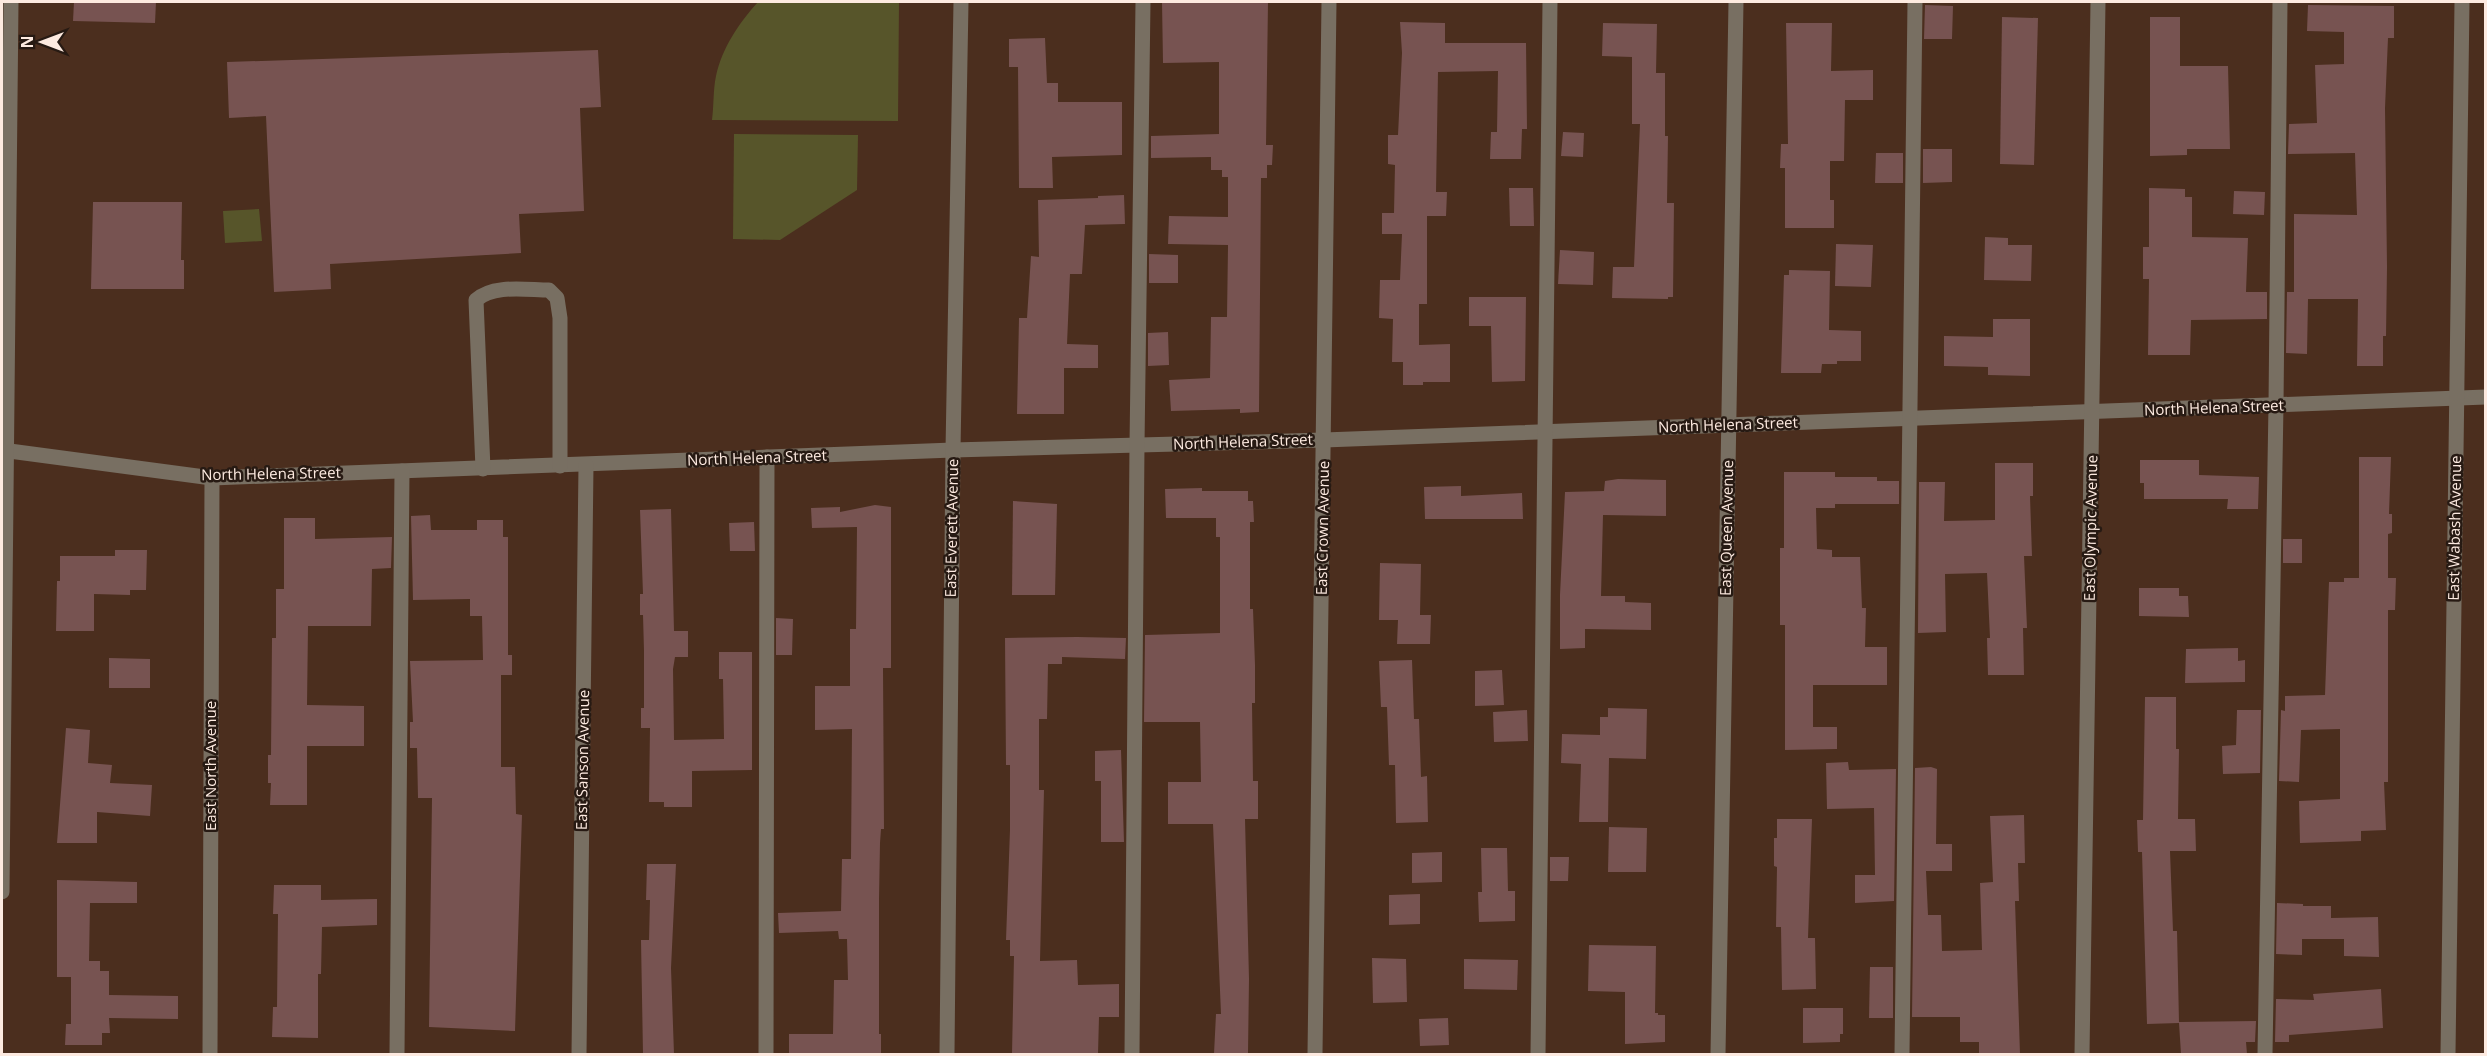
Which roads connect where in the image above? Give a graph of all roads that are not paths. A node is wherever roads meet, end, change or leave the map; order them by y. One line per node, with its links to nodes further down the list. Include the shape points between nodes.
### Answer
1 (11, 2): 20 (street)
2 (961, 2): 21 (street, East Everett Avenue)
3 (1143, 2): 19 (street)
4 (1329, 2): 18 (street, East Crown Avenue)
5 (1550, 2): 17 (street)
6 (1736, 2): 16 (street, East Queen Avenue)
7 (1915, 2): 15 (street)
8 (2098, 2): 14 (street, East Olympic Avenue)
9 (2280, 2): 13 (street)
10 (2462, 2): 12 (street, East Wabash Avenue)
11 (2486, 397): 12 (street, North Helena Street)
12 (2457, 398): 13 (street, North Helena Street); 41 (street, East Wabash Avenue)
13 (2276, 405): 14 (street, North Helena Street); 40 (street)
14 (2093, 413): 15 (street, North Helena Street); 39 (street, East Olympic Avenue)
15 (1911, 419): 16 (street, North Helena Street); 38 (street)
16 (1729, 425): 17 (street, North Helena Street); 37 (street, East Queen Avenue)
17 (1545, 432): 18 (street, North Helena Street); 36 (street)
18 (1324, 440): 19 (street, North Helena Street); 35 (street, East Crown Avenue)
19 (1137, 445): 21 (street, North Helena Street); 34 (street)
20 (4, 450): 27 (street, North Helena Street); 28 (street)
21 (953, 450): 22 (street, North Helena Street); 33 (street, East Everett Avenue)
22 (767, 457): 23 (street, North Helena Street); 32 (street)
23 (586, 465): 24 (street, North Helena Street); 31 (street, East Sanson Avenue)
24 (560, 466): 25 (street, North Helena Street); 25 (street, via 557,298 549,290 495,290 476,300)
25 (483, 469): 26 (street, North Helena Street)
26 (402, 471): 27 (street, North Helena Street); 30 (street)
27 (212, 478): 29 (street, East North Avenue)
28 (2, 892)
29 (210, 1054)
30 (397, 1054)
31 (579, 1054)
32 (766, 1054)
33 (947, 1054)
34 (1132, 1054)
35 (1315, 1054)
36 (1538, 1054)
37 (1718, 1054)
38 (1902, 1054)
39 (2082, 1054)
40 (2265, 1054)
41 (2448, 1054)

